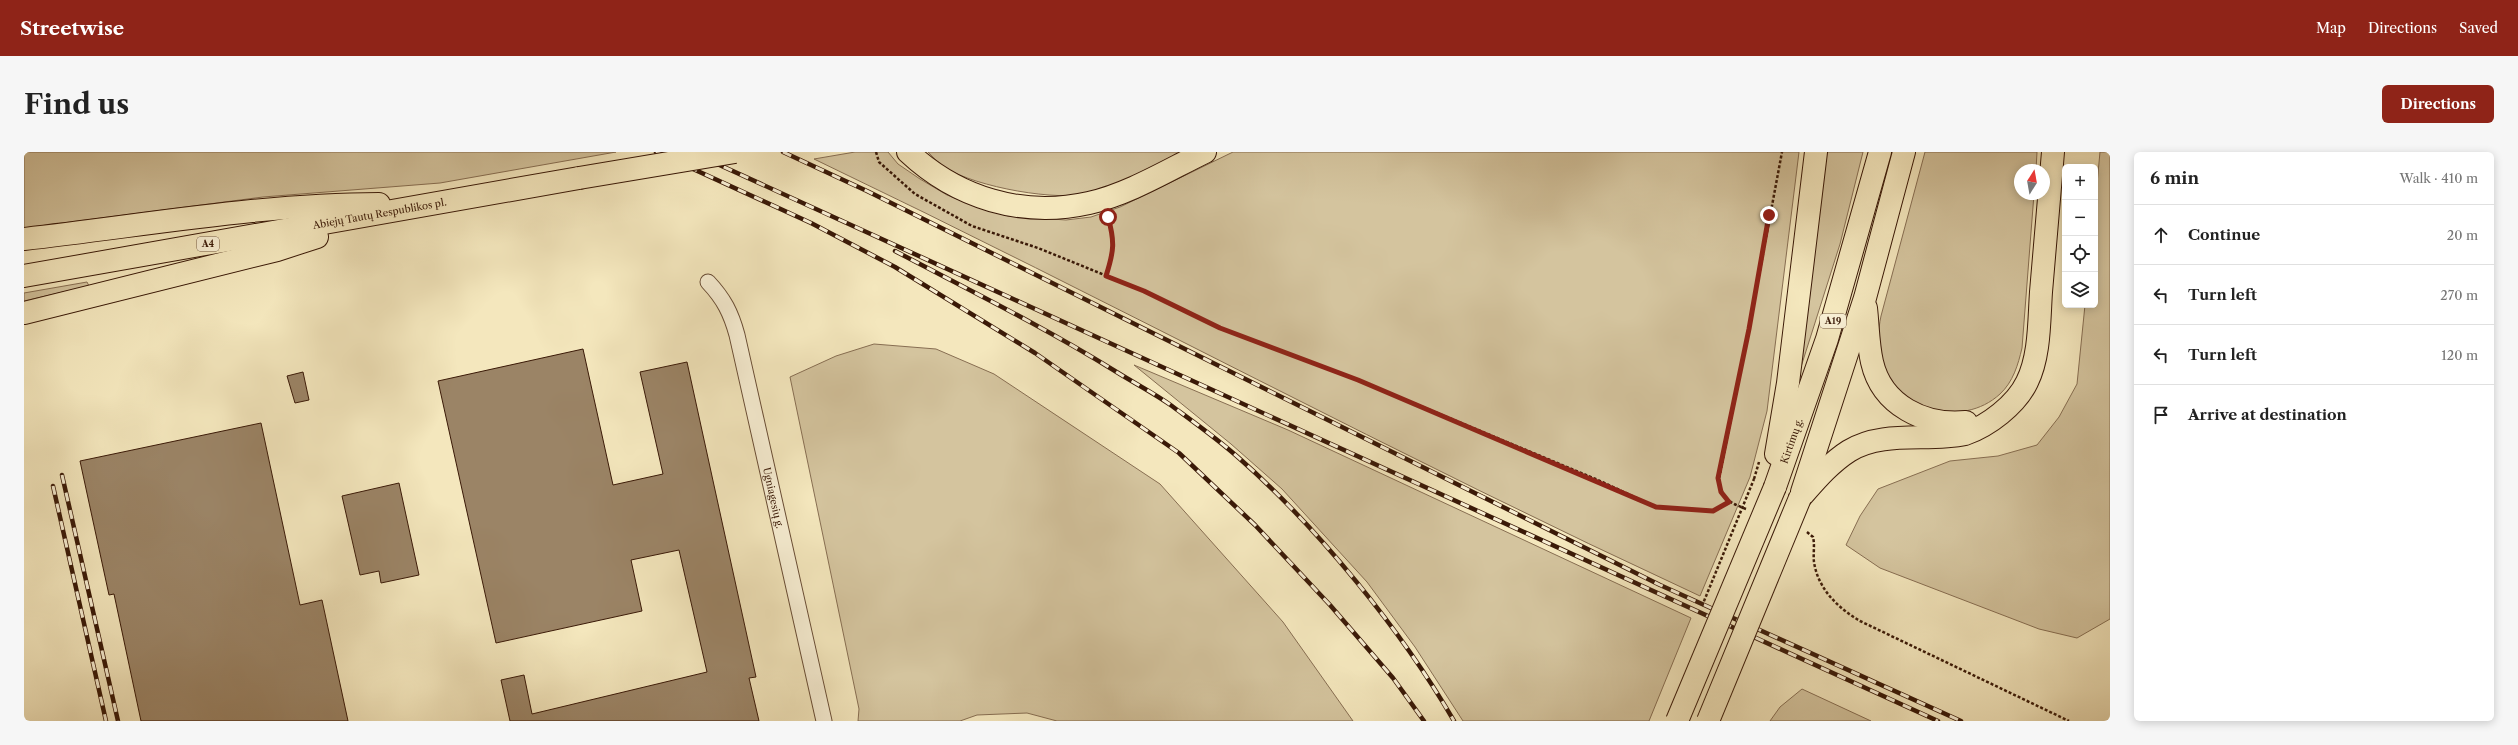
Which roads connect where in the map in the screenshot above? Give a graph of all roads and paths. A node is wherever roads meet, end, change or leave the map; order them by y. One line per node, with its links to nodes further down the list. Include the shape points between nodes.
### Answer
1 (735, 152): 11 (highway, Abiejų Tautų Respublikos pl. / A4, bridge)
2 (876, 152): 15 (path, via 879,162 915,194 972,226)
3 (908, 152): 10 (highway, via 926,169 947,182 994,202 1040,209 1061,208)
4 (1205, 152): 10 (highway)
5 (1782, 152): 15 (path, via 1718,478 1721,492 1729,502 1713,511 1656,507 1364,382 1220,328 1144,291)
6 (1816, 152): 21 (highway)
7 (1880, 152): 21 (highway, Kirtimų g. / A19, via 1827,339)
8 (1904, 152): 17 (highway, A19)
9 (2052, 152): 19 (highway, via 2034,360 2027,382 2014,402)
10 (1101, 199): 15 (path, via 1114,238 1114,252)
11 (436, 204): 12 (highway, Abiejų Tautų Respublikos pl. / A4); 13 (highway, via 342,204 271,210)
12 (392, 212): 14 (highway, Abiejų Tautų Respublikos pl. / A4); 18 (highway, via 277,250)
13 (24, 239)
14 (24, 276)
15 (1106, 276)
16 (708, 282): 25 (street, Ugniagesių g., via 722,296 731,313 737,335)
17 (1865, 298): 19 (highway, via 1872,363 1880,382 1894,400 1903,408 1926,420 1958,423); 22 (highway, A19)
18 (24, 312)
19 (1990, 420): 22 (highway, via 1974,431 1956,436 1881,441 1862,445 1840,457)
20 (1754, 479): 24 (path, bridge)
21 (1774, 487): 26 (highway, Kirtimų g. / A19, bridge)
22 (1800, 498): 27 (highway, A19, bridge)
23 (1841, 610): 28 (path)
24 (1701, 611)
25 (824, 721)
26 (1677, 721)
27 (1708, 721)
28 (2068, 721)

